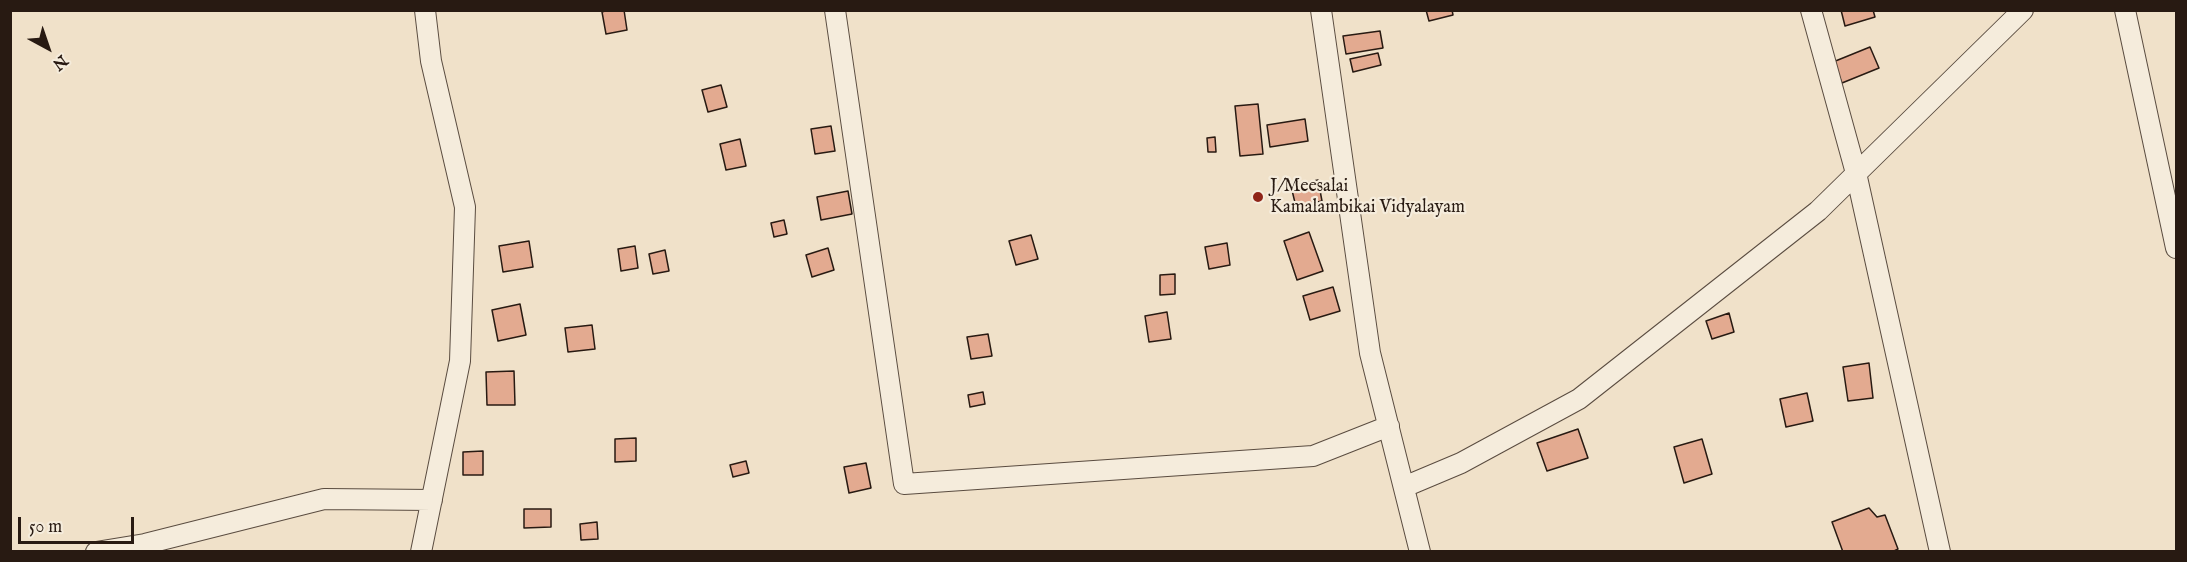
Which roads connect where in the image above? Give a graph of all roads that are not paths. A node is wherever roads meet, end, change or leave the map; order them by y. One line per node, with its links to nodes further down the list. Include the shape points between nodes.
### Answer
1 (425, 10): 11 (street, via 431,61 465,207 460,361)
2 (835, 10): 9 (street, via 904,484 1313,456)
3 (1321, 10): 9 (street, via 1370,354)
4 (1811, 10): 7 (street)
5 (2023, 10): 7 (street)
6 (2125, 10): 8 (street)
7 (1856, 173): 10 (street, via 1818,211 1579,399 1461,463); 15 (street)
8 (2176, 248)
9 (1389, 426): 10 (street)
10 (1404, 487): 14 (street)
11 (432, 500): 12 (street, via 324,499 145,544); 13 (street)
12 (96, 552)
13 (421, 552)
14 (1420, 552)
15 (1940, 552)

